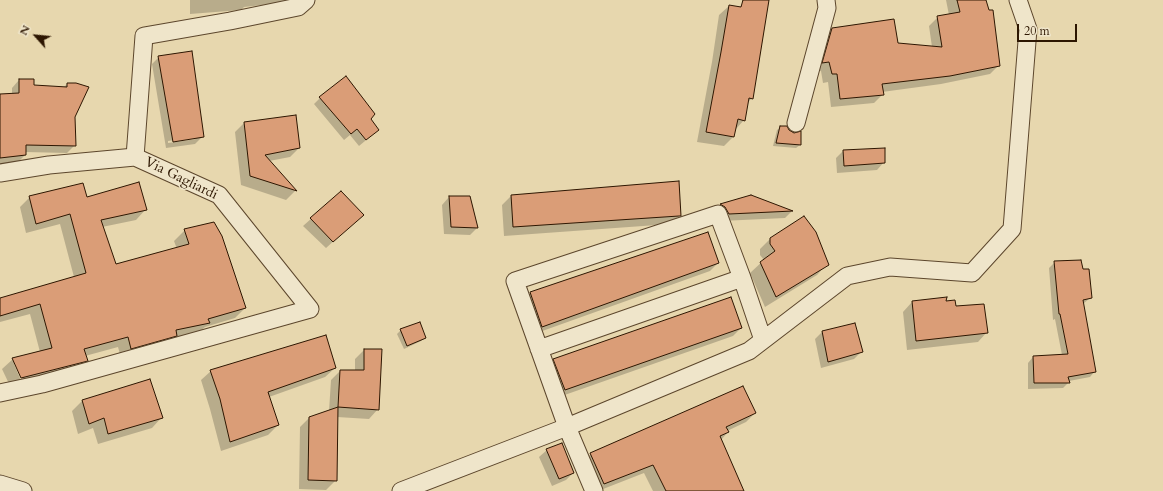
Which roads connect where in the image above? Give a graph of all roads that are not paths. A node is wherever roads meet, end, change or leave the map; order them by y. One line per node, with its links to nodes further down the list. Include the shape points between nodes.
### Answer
1 (306, 0): 5 (street, via 298,7 144,36)
2 (826, 0): 4 (street, via 827,8)
3 (1018, 0): 8 (street, via 1028,29 1012,229 972,273 890,267 847,276)
4 (796, 122)
5 (135, 157): 6 (street, Via Gagliardi, via 48,165); 10 (street, Via Gagliardi, via 219,195 310,309 42,384)
6 (0, 173)
7 (742, 278): 8 (street); 9 (street); 9 (street, via 718,214 516,281)
8 (763, 340): 11 (street, via 749,351)
9 (539, 349): 11 (street)
10 (0, 393)
11 (567, 427): 14 (street); 15 (street)
12 (0, 484): 13 (street)
13 (24, 491)
14 (401, 491)
15 (594, 491)

